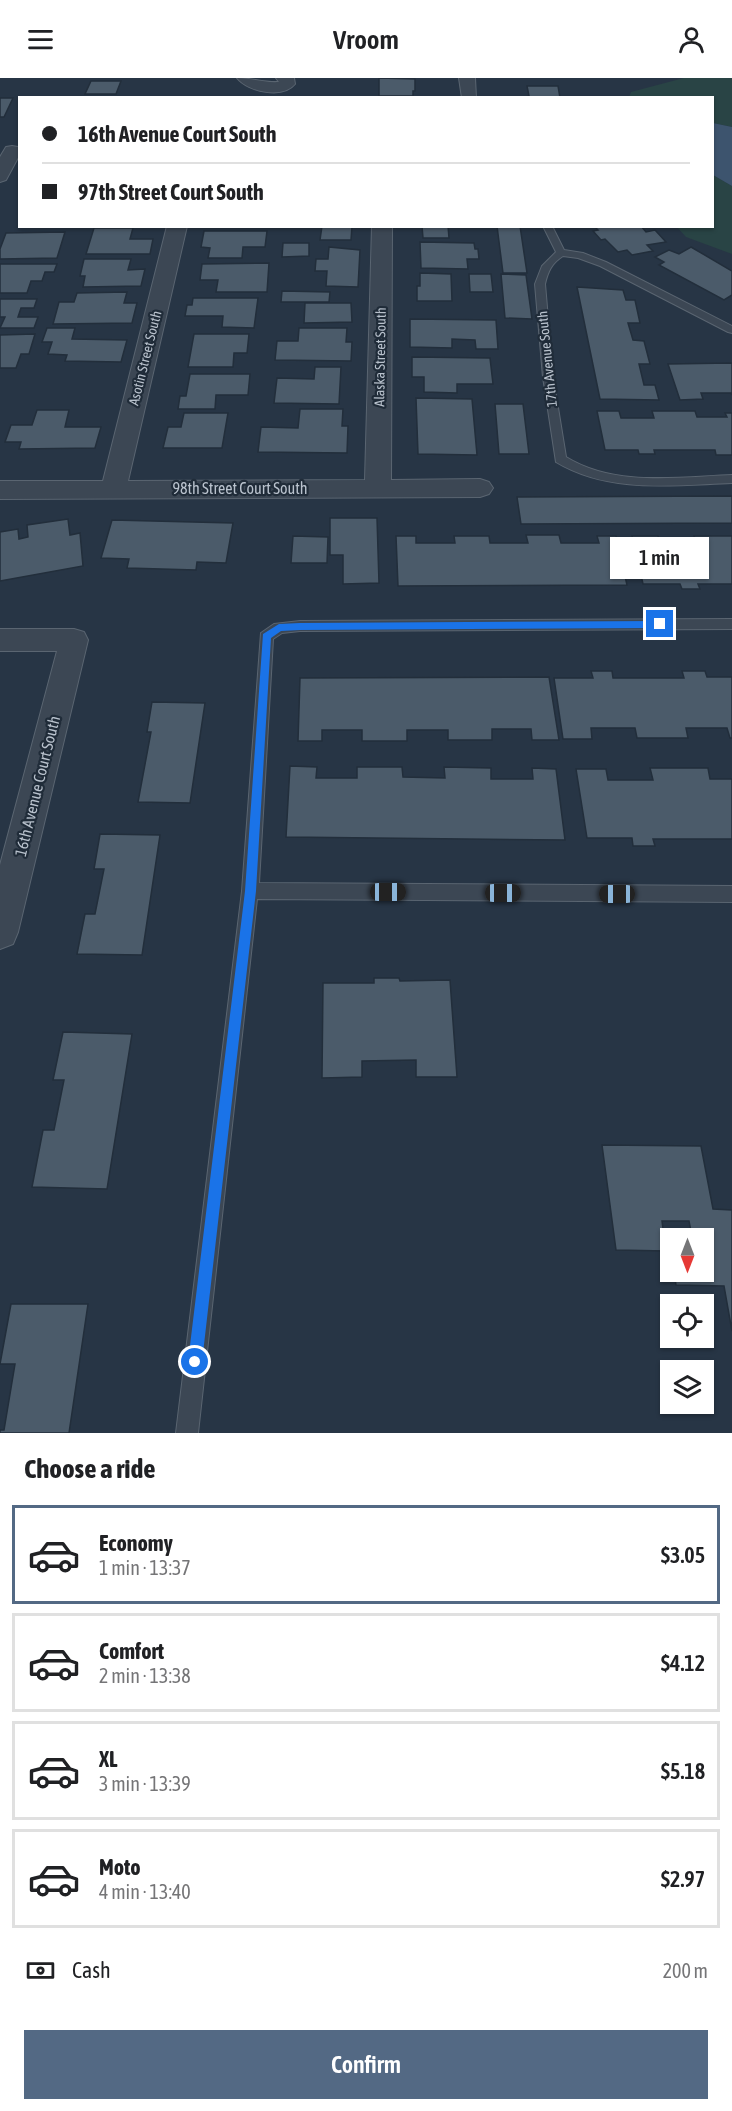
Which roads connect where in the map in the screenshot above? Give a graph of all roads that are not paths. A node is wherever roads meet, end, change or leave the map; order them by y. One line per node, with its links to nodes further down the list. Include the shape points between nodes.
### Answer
1 (244, 78): 2 (street, via 254,84 283,87 287,84)
2 (284, 78)
3 (467, 78): 4 (street)
4 (469, 96)
5 (12, 151): 6 (street)
6 (3, 184)
7 (177, 228): 15 (street, Asotin Street South)
8 (382, 228): 13 (street, Alaska Street South)
9 (548, 228): 10 (lane)
10 (561, 253): 11 (lane, via 603,264); 12 (lane, 17th Avenue South, via 548,260 540,284 560,459 588,474 626,480)
11 (732, 330)
12 (732, 479)
13 (378, 487): 14 (street, 98th Street Court South); 15 (street, 98th Street Court South)
14 (480, 488)
15 (113, 489): 16 (street, 98th Street Court South)
16 (0, 490)
17 (732, 624): 19 (lane, via 279,627 266,637)
18 (0, 640): 21 (street, 16th Avenue Court South, via 74,640)
19 (250, 891): 20 (lane); 22 (lane)
20 (732, 894)
21 (0, 932)
22 (187, 1433)

